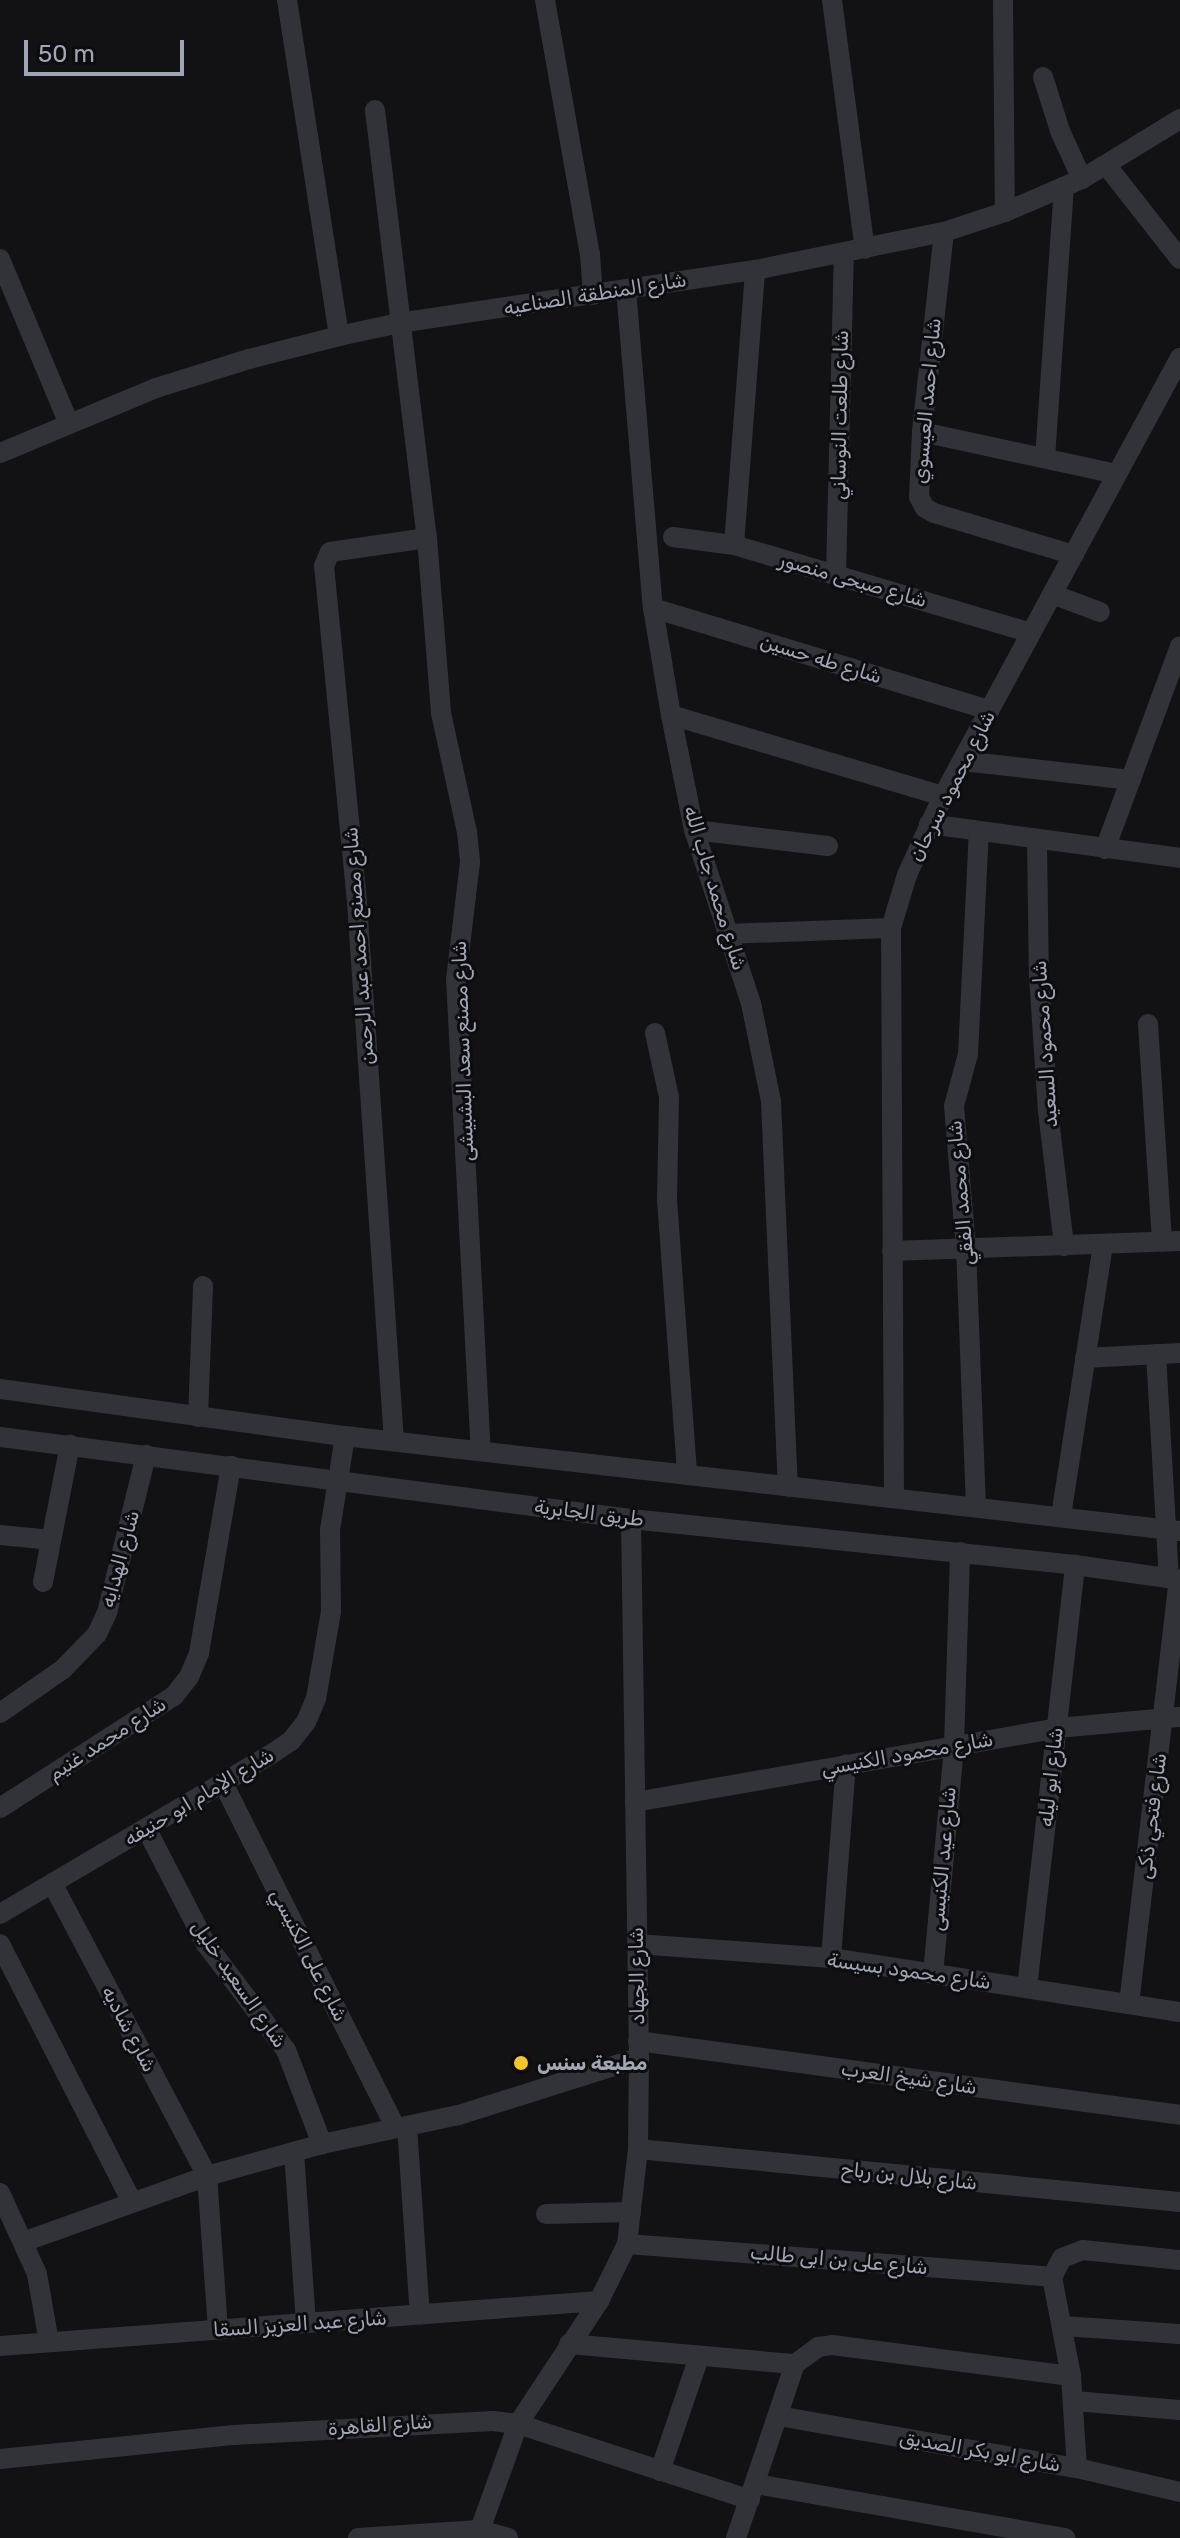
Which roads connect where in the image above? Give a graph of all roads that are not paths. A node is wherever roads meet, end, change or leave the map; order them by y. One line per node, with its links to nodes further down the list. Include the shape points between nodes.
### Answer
1 (287, 0): 20 (street)
2 (545, 0): 18 (street)
3 (832, 0): 12 (street)
4 (1003, 0): 10 (street)
5 (1043, 77): 9 (street)
6 (375, 110): 19 (street, شارع مصنع سعد البشبيشى)
7 (1180, 119): 8 (street, شارع المنطقة الصناعيه)
8 (1107, 166): 9 (street, شارع المنطقة الصناعيه); 15 (street)
9 (1073, 183): 10 (street, شارع المنطقة الصناعيه); 25 (street)
10 (1005, 212): 11 (street, شارع المنطقة الصناعيه)
11 (944, 232): 12 (street, شارع المنطقة الصناعيه); 23 (street, شارع احمد العيسوي)
12 (865, 249): 13 (street, شارع المنطقة الصناعيه)
13 (844, 254): 16 (street, شارع المنطقة الصناعيه); 31 (street, شارع طلعت النوساني)
14 (0, 259): 22 (street)
15 (1180, 259)
16 (755, 270): 17 (street, شارع المنطقة الصناعيه); 29 (street)
17 (626, 289): 18 (street, شارع المنطقة الصناعيه); 33 (street, شارع محمد جاب الله)
18 (593, 295): 19 (street, شارع المنطقة الصناعيه)
19 (399, 323): 20 (street, شارع المنطقة الصناعيه); 28 (street, شارع مصنع سعد البشبيشى)
20 (339, 336): 22 (street, شارع المنطقة الصناعيه, via 156,388)
21 (1180, 358): 26 (street, شارع محمود سرحان)
22 (69, 424): 24 (street, شارع المنطقة الصناعيه)
23 (922, 432): 25 (street); 30 (street, شارع احمد العيسوي, via 919,497 925,508)
24 (0, 453)
25 (1045, 458): 26 (street)
26 (1117, 474): 30 (street, شارع محمود سرحان)
27 (673, 537): 29 (street, شارع صبحى منصور)
28 (427, 538): 66 (street, شارع مصنع احمد عبد الرحمن, via 330,552 324,566 357,902); 68 (street, شارع مصنع سعد البشبيشى, via 441,713 470,862 456,979)
29 (734, 545): 31 (street, شارع صبحى منصور)
30 (1074, 555): 32 (street, شارع محمود سرحان)
31 (836, 575): 35 (street, شارع صبحى منصور)
32 (1052, 594): 34 (street); 35 (street, شارع محمود سرحان)
33 (653, 608): 37 (street, شارع طه حسين); 38 (street, شارع محمد جاب الله)
34 (1100, 612)
35 (1031, 633): 37 (street, شارع محمود سرحان)
36 (1180, 646): 40 (street)
37 (989, 710): 39 (street, شارع محمود سرحان)
38 (671, 715): 41 (street); 43 (street, شارع محمد جاب الله)
39 (962, 761): 40 (street); 41 (street, شارع محمود سرحان)
40 (1131, 780): 47 (street)
41 (943, 796): 42 (street, شارع محمود سرحان)
42 (929, 824): 44 (street); 49 (street, شارع محمود سرحان)
43 (694, 830): 46 (street); 50 (street, شارع محمد جاب الله)
44 (979, 833): 45 (street); 56 (street, شارع محمد الفقي, via 968,1054 954,1106)
45 (1037, 840): 47 (street); 55 (street, شارع محمود السعيد, via 1039,976)
46 (828, 846)
47 (1105, 849): 48 (street)
48 (1180, 858)
49 (891, 928): 50 (street); 57 (street, شارع محمود سرحان)
50 (726, 934): 73 (street, شارع محمد جاب الله, via 751,1003 771,1101)
51 (1148, 1024): 53 (street)
52 (655, 1033): 71 (street, via 669,1097 667,1200)
53 (1171, 1241): 54 (street)
54 (1103, 1245): 55 (street); 61 (street)
55 (1064, 1246): 56 (street)
56 (966, 1249): 57 (street); 75 (street, شارع محمد الفقي)
57 (892, 1251): 74 (street, شارع محمود سرحان)
58 (203, 1286): 63 (street)
59 (1180, 1353): 60 (street)
60 (1156, 1354): 61 (street); 78 (street, شارع فتحي ذكى)
61 (1085, 1358): 76 (street)
62 (0, 1389): 63 (street)
63 (198, 1417): 64 (street)
64 (345, 1436): 66 (street); 72 (street, شارع الإمام ابو حنيفه)
65 (0, 1437): 67 (street, طريق الجابرية)
66 (394, 1441): 68 (street)
67 (70, 1445): 69 (street, طريق الجابرية); 80 (street)
68 (481, 1449): 71 (street)
69 (146, 1455): 70 (street, طريق الجابرية); 85 (street, شارع الهدايه, via 107,1613 97,1634 63,1669)
70 (231, 1466): 72 (street, طريق الجابرية); 92 (street, شارع محمد غنيم, via 199,1653 189,1677 174,1696)
71 (687, 1475): 73 (street)
72 (337, 1480): 77 (street, طريق الجابرية); 90 (street, شارع الإمام ابو حنيفه, via 330,1530 331,1611 316,1699 291,1741)
73 (788, 1487): 74 (street)
74 (894, 1498): 75 (street)
75 (976, 1507): 76 (street)
76 (1061, 1516): 78 (street)
77 (631, 1519): 81 (street, طريق الجابرية); 91 (street, شارع الجهاد)
78 (1174, 1531): 83 (street, شارع فتحي ذكى)
79 (0, 1535): 80 (street)
80 (51, 1540): 84 (street)
81 (960, 1552): 82 (street, طريق الجابرية); 88 (street, شارع عيد الكنيسى)
82 (1075, 1565): 83 (street, طريق الجابرية); 87 (street, شارع ابو ليله)
83 (1176, 1579): 86 (street, شارع فتحي ذكى)
84 (43, 1582)
85 (0, 1713)
86 (1172, 1716): 87 (street, شارع محمود الكنيسي); 101 (street, شارع فتحي ذكى)
87 (1057, 1728): 88 (street, شارع محمود الكنيسي); 100 (street, شارع ابو ليله)
88 (954, 1746): 89 (street, شارع محمود الكنيسي); 99 (street, شارع عيد الكنيسى)
89 (846, 1765): 91 (street, شارع محمود الكنيسي); 98 (street)
90 (223, 1783): 93 (street, شارع الإمام ابو حنيفه); 105 (street, شارع على الكنيسي)
91 (635, 1802): 97 (street, شارع الجهاد)
92 (0, 1808)
93 (146, 1828): 94 (street, شارع الإمام ابو حنيفه); 106 (street, شارع السعيد خليل, via 206,1944 286,2050)
94 (52, 1883): 95 (street, شارع الإمام ابو حنيفه); 109 (street, شارع شاديه)
95 (0, 1914)
96 (0, 1944): 111 (street)
97 (637, 1944): 98 (street, شارع محمود بسيسة); 103 (street, شارع الجهاد)
98 (831, 1958): 99 (street, شارع محمود بسيسة)
99 (933, 1974): 100 (street, شارع محمود بسيسة)
100 (1027, 1988): 101 (street, شارع محمود بسيسة)
101 (1129, 2004): 102 (street, شارع محمود بسيسة)
102 (1180, 2012)
103 (638, 2049): 104 (street, شارع شيخ العرب); 105 (street, via 516,2099); 107 (street, شارع الجهاد)
104 (1180, 2115)
105 (401, 2127): 106 (street); 120 (street)
106 (322, 2144): 108 (street)
107 (638, 2149): 112 (street, شارع بلال بن رباح); 113 (street, شارع الجهاد)
108 (294, 2152): 109 (street); 121 (street)
109 (207, 2176): 111 (street); 123 (street)
110 (0, 2193): 115 (street)
111 (132, 2202): 115 (street)
112 (1180, 2202)
113 (631, 2212): 114 (street); 116 (street, شارع الجهاد)
114 (546, 2214)
115 (23, 2242): 125 (street, via 45,2308)
116 (627, 2244): 118 (street, شارع على بن ابى طالب); 119 (street, شارع الجهاد)
117 (1180, 2260): 118 (street, via 1083,2250 1062,2258)
118 (1052, 2277): 122 (street)
119 (599, 2301): 120 (street, شارع عبد العزيز السقا); 126 (street, شارع الجهاد)
120 (420, 2315): 121 (street, شارع عبد العزيز السقا)
121 (306, 2323): 123 (street, شارع عبد العزيز السقا)
122 (1063, 2326): 124 (street); 130 (street)
123 (218, 2330): 125 (street, شارع عبد العزيز السقا)
124 (1180, 2334)
125 (49, 2342): 127 (street, شارع عبد العزيز السقا)
126 (569, 2344): 128 (street); 134 (street, شارع الجهاد)
127 (0, 2346)
128 (699, 2357): 129 (street); 137 (street)
129 (795, 2364): 130 (street, via 807,2353 832,2345); 133 (street)
130 (1071, 2376): 131 (street)
131 (1074, 2401): 132 (street); 136 (street)
132 (1180, 2410)
133 (778, 2416): 136 (street, شارع ابو بكر الصديق); 138 (street)
134 (518, 2424): 135 (street, شارع القاهرة, via 468,2420 234,2435); 137 (street, شارع القاهرة); 140 (street, شارع الجهاد)
135 (0, 2459)
136 (1077, 2468): 139 (street, شارع ابو بكر الصديق)
137 (660, 2471): 138 (street, شارع القاهرة)
138 (753, 2492): 143 (street); 144 (street, شارع القاهرة)
139 (1180, 2492)
140 (478, 2534): 141 (street); 142 (street)
141 (358, 2538)
142 (508, 2538)
143 (736, 2538)
144 (1065, 2538)

